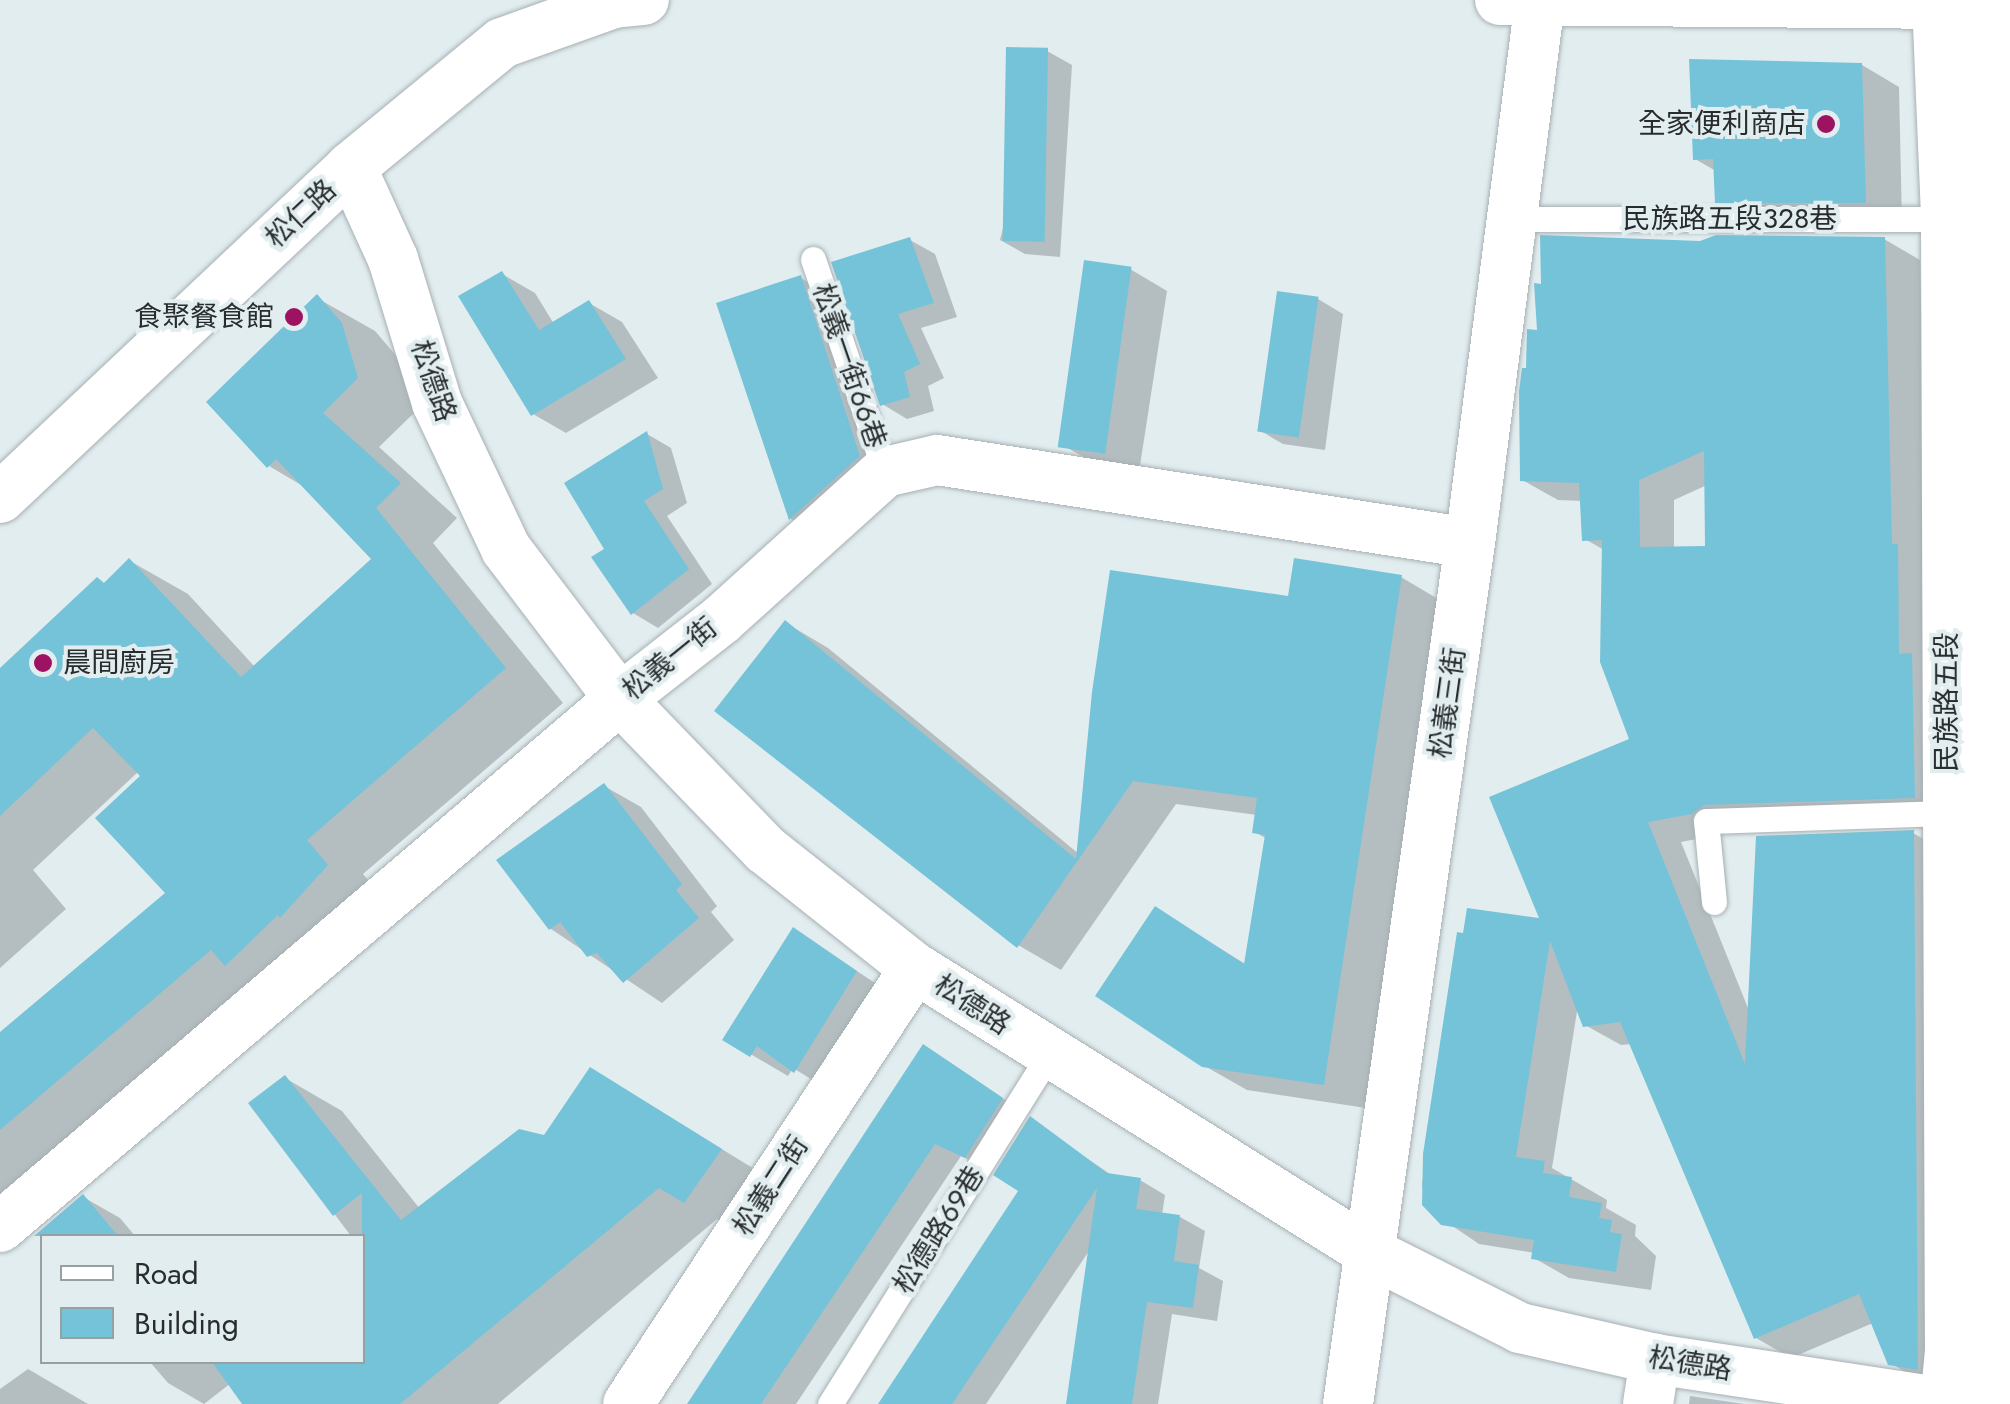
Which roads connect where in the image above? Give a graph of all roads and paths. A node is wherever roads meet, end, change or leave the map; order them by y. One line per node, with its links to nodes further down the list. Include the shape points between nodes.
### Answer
1 (644, 0): 6 (street, 松仁路, via 614,4 502,44)
2 (1500, 0): 4 (street)
3 (1992, 0): 18 (main road, 民族路五段)
4 (1540, 1): 5 (street); 7 (street, 松義三街)
5 (1954, 2): 8 (main road, 民族路五段)
6 (351, 167): 11 (street, 松仁路); 13 (street, 松德路, via 393,259 437,403 506,549)
7 (1512, 219): 8 (lane, 民族路五段328巷); 12 (street, 松義三街)
8 (1948, 219): 14 (main road, 民族路五段)
9 (814, 259): 10 (lane, 松義一街66巷)
10 (885, 472): 12 (street, 松義一街, via 937,460); 13 (street, 松義一街, via 721,620)
11 (0, 498)
12 (1470, 543): 20 (street, 松義三街)
13 (620, 699): 16 (street, 松德路, via 766,850); 19 (street, 松義一街)
14 (1947, 812): 15 (lane, via 1706,821); 18 (main road, 民族路五段)
15 (1714, 902)
16 (915, 968): 17 (street, 松德路); 22 (street, 松義二街)
17 (1049, 1055): 20 (street, 松德路); 23 (lane, 松德路69巷)
18 (1988, 1160): 25 (main road, 民族路五段); 26 (main road, 民族路五段)
19 (0, 1226)
20 (1371, 1254): 21 (street, 松德路, via 1520,1328); 24 (street, 松義三街)
21 (1652, 1382): 25 (street, 松德路)
22 (628, 1404)
23 (830, 1404)
24 (1348, 1404)
25 (1947, 1404)
26 (1996, 1404)

